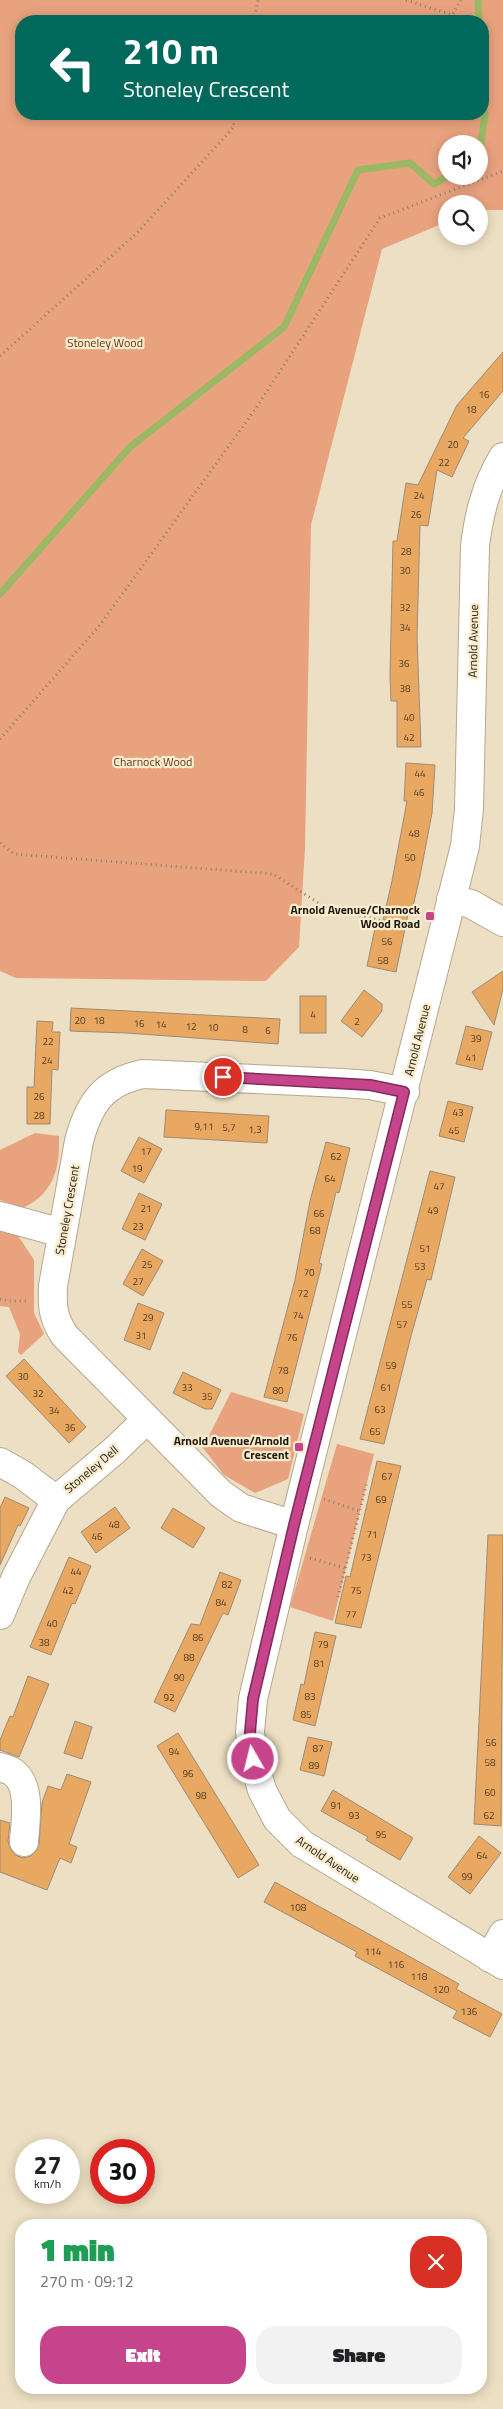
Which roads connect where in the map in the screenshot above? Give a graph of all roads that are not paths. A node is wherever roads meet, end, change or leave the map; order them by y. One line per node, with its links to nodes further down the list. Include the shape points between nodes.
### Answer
1 (503, 457): 2 (street, Arnold Avenue, via 480,509 475,546 469,808 465,846)
2 (451, 899): 3 (street, via 471,904); 4 (street, Arnold Avenue)
3 (503, 922)
4 (404, 1092): 6 (street, Stoneley Crescent, via 342,1083 143,1074 124,1078 100,1096 84,1121); 10 (street, Arnold Avenue)
5 (0, 1216): 6 (street)
6 (62, 1234): 7 (street, Stoneley Crescent, via 53,1286 52,1307 56,1323)
7 (146, 1420): 9 (street, Stoneley Dell); 10 (street, Stoneley Crescent, via 221,1494 241,1508)
8 (0, 1462): 9 (street)
9 (56, 1500): 11 (street, Stoneley Dell)
10 (294, 1525): 16 (street, Arnold Avenue, via 253,1699 250,1732 253,1759 262,1790 277,1819 302,1844)
11 (8, 1574): 12 (street, Stoneley Dell)
12 (0, 1616)
13 (0, 1767): 14 (street, via 14,1773 24,1789)
14 (24, 1842)
15 (503, 1934): 16 (street)
16 (496, 1962)

